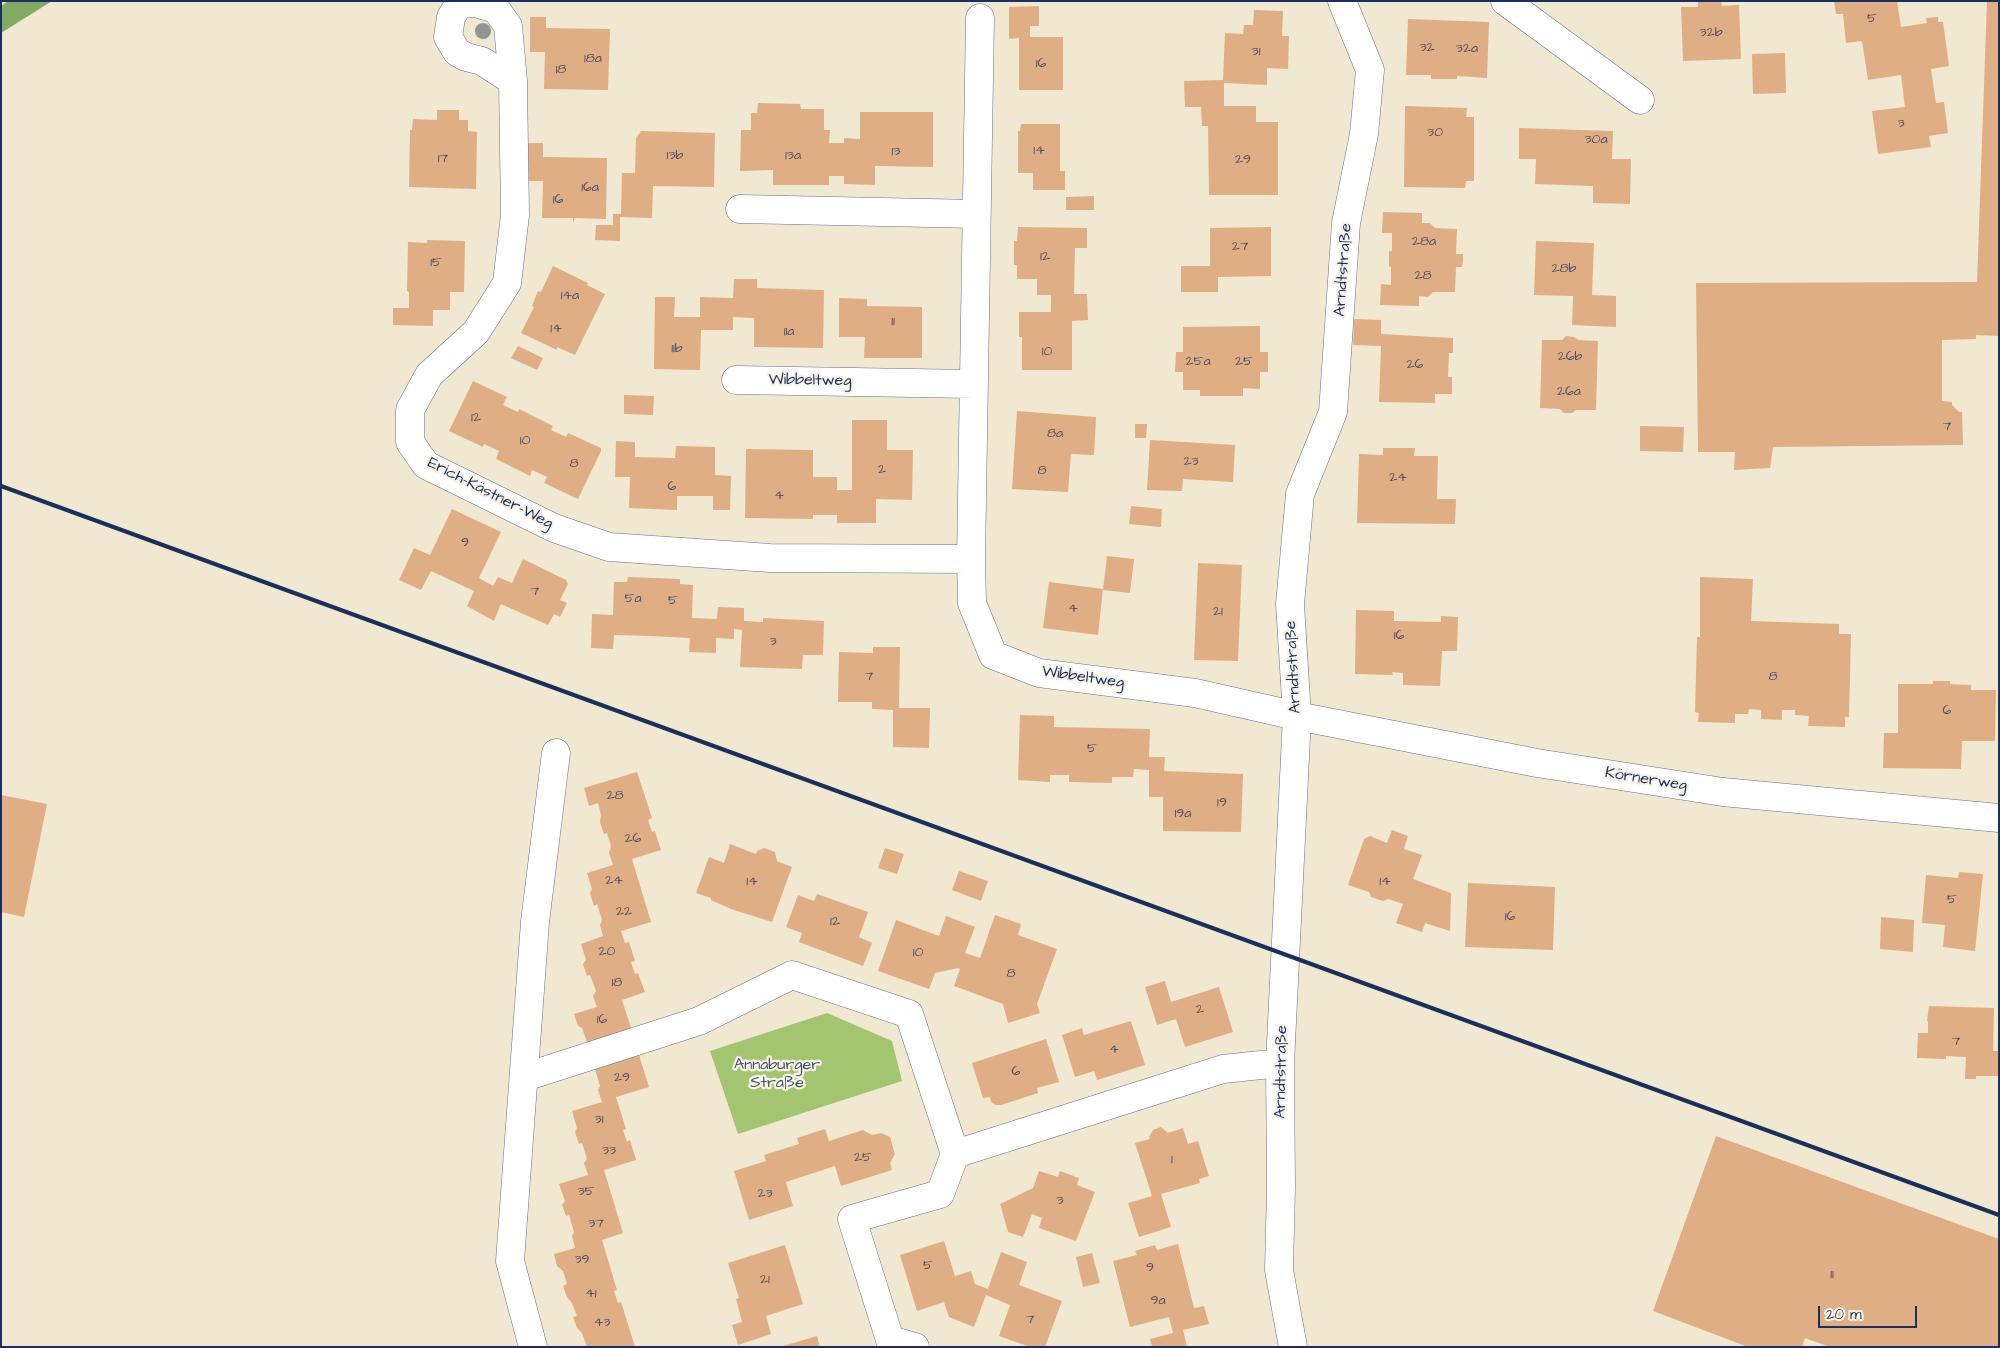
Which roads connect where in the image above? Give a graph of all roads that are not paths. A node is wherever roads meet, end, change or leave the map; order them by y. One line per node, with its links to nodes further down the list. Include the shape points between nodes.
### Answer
1 (1342, 1): 11 (street, Arndtstraße, via 1370,70 1364,134 1346,223 1333,412 1300,494 1290,604)
2 (1505, 1): 5 (street)
3 (980, 18): 7 (street, Wibbeltweg)
4 (513, 81): 10 (street, Erich-Kästner-Weg, via 515,215 507,283 476,332 429,375 410,410 410,442 426,465 554,528 609,546 770,558)
5 (1640, 100)
6 (740, 209): 7 (street)
7 (976, 214): 9 (street, Wibbeltweg)
8 (736, 380): 9 (street, Wibbeltweg)
9 (974, 384): 10 (street, Wibbeltweg)
10 (971, 559): 11 (street, Wibbeltweg, via 972,603 993,655 1040,674 1195,692)
11 (1297, 716): 13 (street, Körnerweg, via 1538,763 1724,792); 14 (street, Arndtstraße)
12 (556, 752): 15 (street, via 535,922)
13 (1999, 818)
14 (1280, 1063): 16 (street, via 1223,1069); 19 (street, Arndtstraße, via 1278,1270)
15 (525, 1077): 16 (street, via 699,1021 792,975 909,1014); 17 (street, via 510,1261)
16 (955, 1154): 18 (street, via 940,1194 852,1219 890,1340)
17 (533, 1347)
18 (915, 1347)
19 (1294, 1347)

